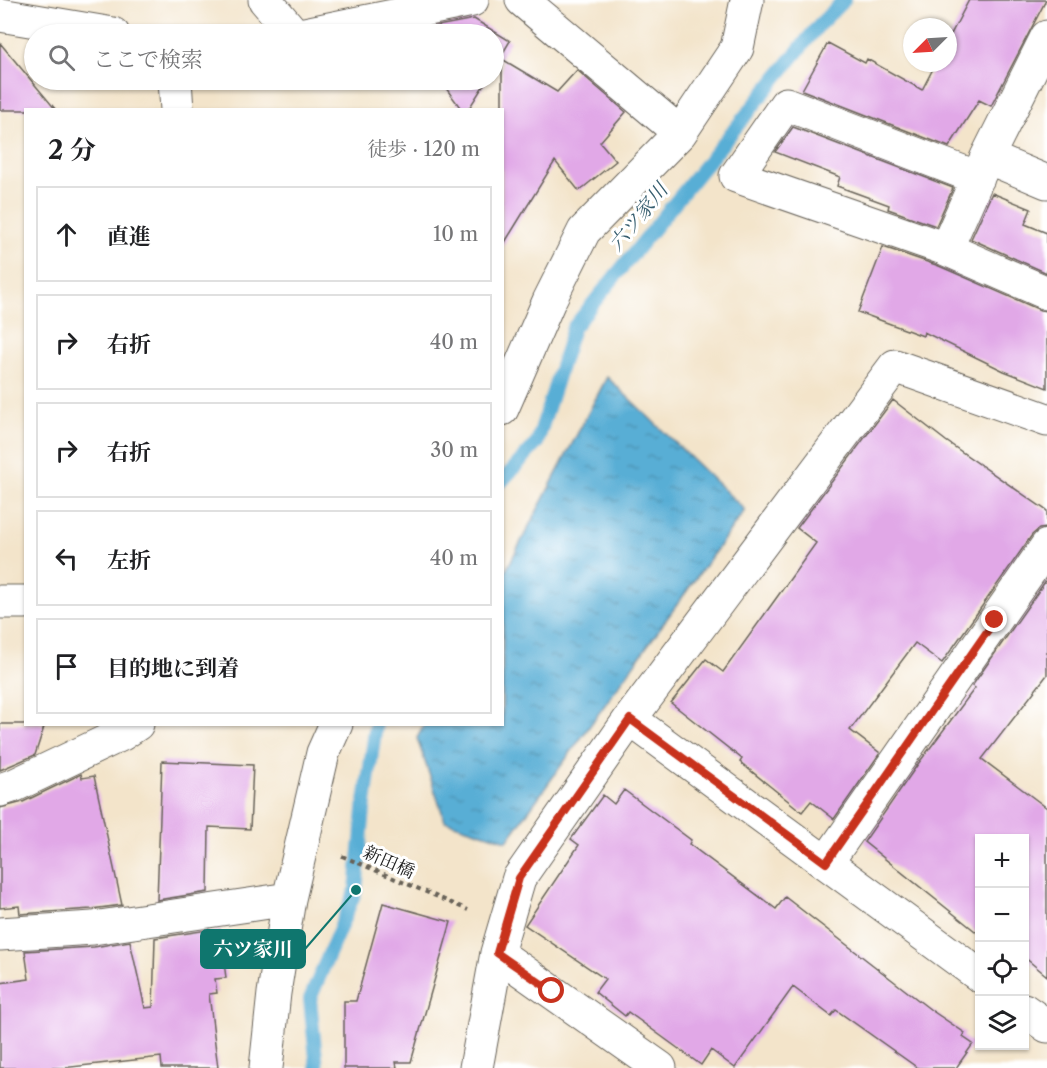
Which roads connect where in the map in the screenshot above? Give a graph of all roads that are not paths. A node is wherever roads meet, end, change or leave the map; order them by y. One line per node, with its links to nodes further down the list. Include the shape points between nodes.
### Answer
1 (265, 0): 7 (street)
2 (472, 0): 8 (street)
3 (522, 0): 12 (street)
4 (747, 0): 12 (street, via 737,48)
5 (0, 15): 6 (street)
6 (54, 24)
7 (285, 24)
8 (354, 24)
9 (1047, 37): 13 (street)
10 (176, 90): 11 (street)
11 (177, 108)
12 (680, 133): 17 (street, via 584,231)
13 (983, 167): 14 (street); 15 (street); 15 (street, via 786,104 736,176)
14 (1047, 182)
15 (946, 249): 16 (street)
16 (1047, 293)
17 (504, 403)
18 (1047, 420): 22 (street, via 895,366)
19 (1047, 546): 26 (street)
20 (0, 602): 21 (street)
21 (24, 602)
22 (630, 719): 26 (street); 29 (street, via 519,878)
23 (135, 726): 25 (street)
24 (335, 726): 27 (street, via 323,753)
25 (0, 790)
26 (826, 863): 30 (street)
27 (289, 899): 28 (street, via 93,928); 33 (street)
28 (0, 934)
29 (497, 953): 34 (street); 35 (street)
30 (975, 972)
31 (1029, 1013): 32 (street)
32 (1047, 1026)
33 (266, 1068)
34 (476, 1068)
35 (660, 1068)

